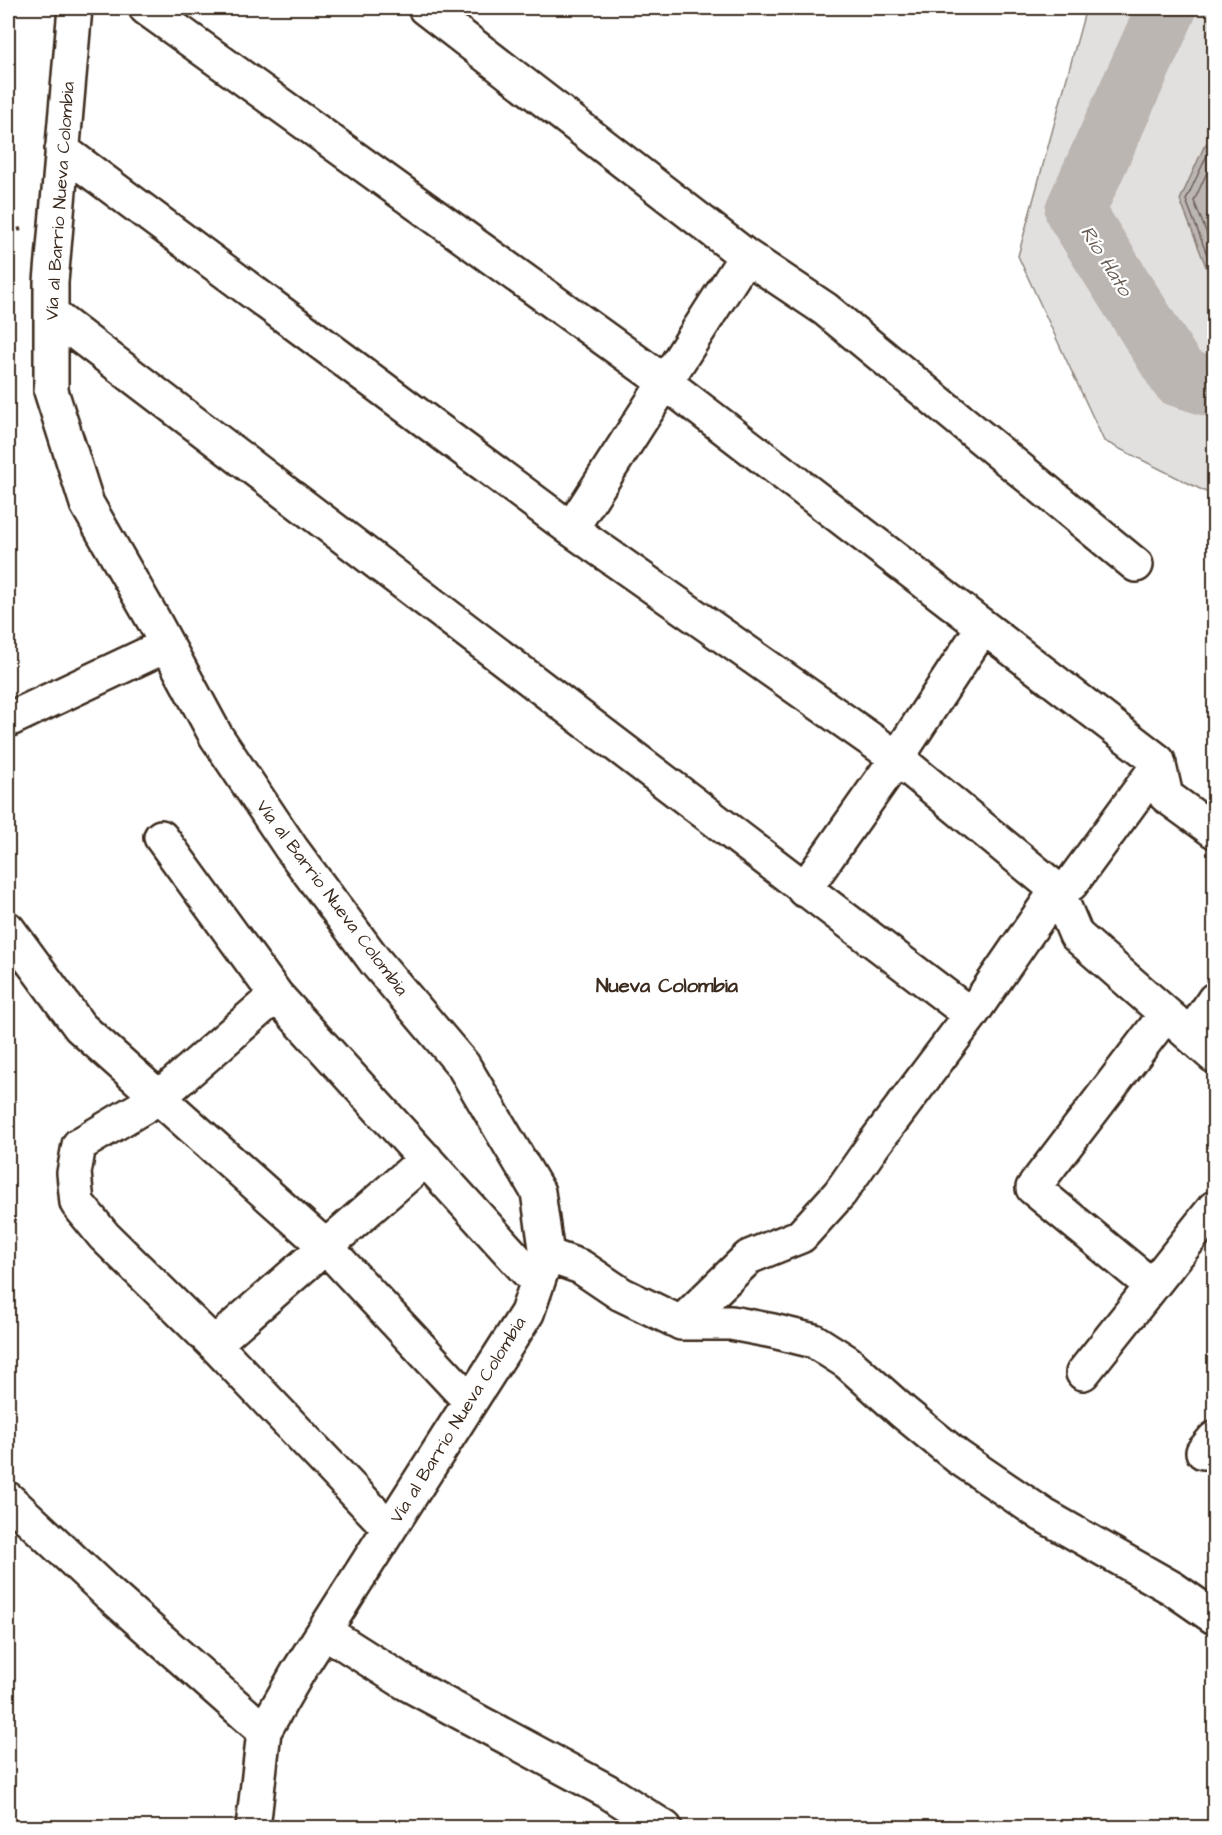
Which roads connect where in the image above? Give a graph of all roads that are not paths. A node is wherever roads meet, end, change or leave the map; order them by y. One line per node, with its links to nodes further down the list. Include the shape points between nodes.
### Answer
1 (75, 8): 4 (street, Vía al Barrio Nueva Colombia)
2 (146, 8): 7 (street)
3 (425, 8): 5 (street)
4 (62, 150): 6 (street, Vía al Barrio Nueva Colombia); 8 (street)
5 (746, 256): 7 (street); 9 (street, via 825,309)
6 (51, 314): 11 (street, Vía al Barrio Nueva Colombia, via 51,392 87,504); 17 (street)
7 (666, 383): 8 (street); 10 (street)
8 (571, 529): 13 (street)
9 (1136, 565)
10 (983, 627): 13 (street); 14 (street)
11 (167, 645): 12 (street); 29 (street, Vía al Barrio Nueva Colombia, via 216,736 291,848 375,962 464,1065 538,1192)
12 (8, 720)
13 (897, 758): 17 (street); 18 (street)
14 (1159, 764): 15 (street, via 1166,796); 18 (street, via 1071,884)
15 (1215, 831)
16 (161, 837): 20 (street)
17 (804, 890): 23 (street)
18 (1057, 890): 22 (street, via 1076,935); 23 (street)
19 (8, 929): 25 (street, via 80,1027)
20 (276, 995): 25 (street); 26 (street)
21 (1215, 1000): 24 (street)
22 (1166, 1014): 24 (street); 30 (street, via 1033,1188)
23 (971, 1015): 31 (street, via 840,1193 801,1236 749,1257)
24 (1203, 1046)
25 (158, 1098): 28 (street); 32 (street, via 79,1145 74,1173 77,1203 104,1236)
26 (426, 1160): 28 (street); 29 (street)
27 (1215, 1208): 30 (street)
28 (325, 1246): 32 (street); 34 (street)
29 (542, 1268): 31 (street, via 581,1267 621,1294); 34 (street, Vía al Barrio Nueva Colombia, via 527,1313)
30 (1152, 1286): 33 (street)
31 (681, 1323): 37 (street, via 731,1323 814,1341 847,1362 968,1463 1043,1515 1172,1588)
32 (214, 1344): 36 (street)
33 (1083, 1373)
34 (470, 1401): 36 (street, Vía al Barrio Nueva Colombia)
35 (8, 1499): 39 (street, via 106,1592)
36 (389, 1528): 38 (street, Vía al Barrio Nueva Colombia)
37 (1215, 1617)
38 (324, 1631): 39 (street, Vía al Barrio Nueva Colombia); 41 (street, via 406,1683 607,1791)
39 (264, 1731): 40 (street, Vía al Barrio Nueva Colombia)
40 (253, 1827)
41 (665, 1827)

